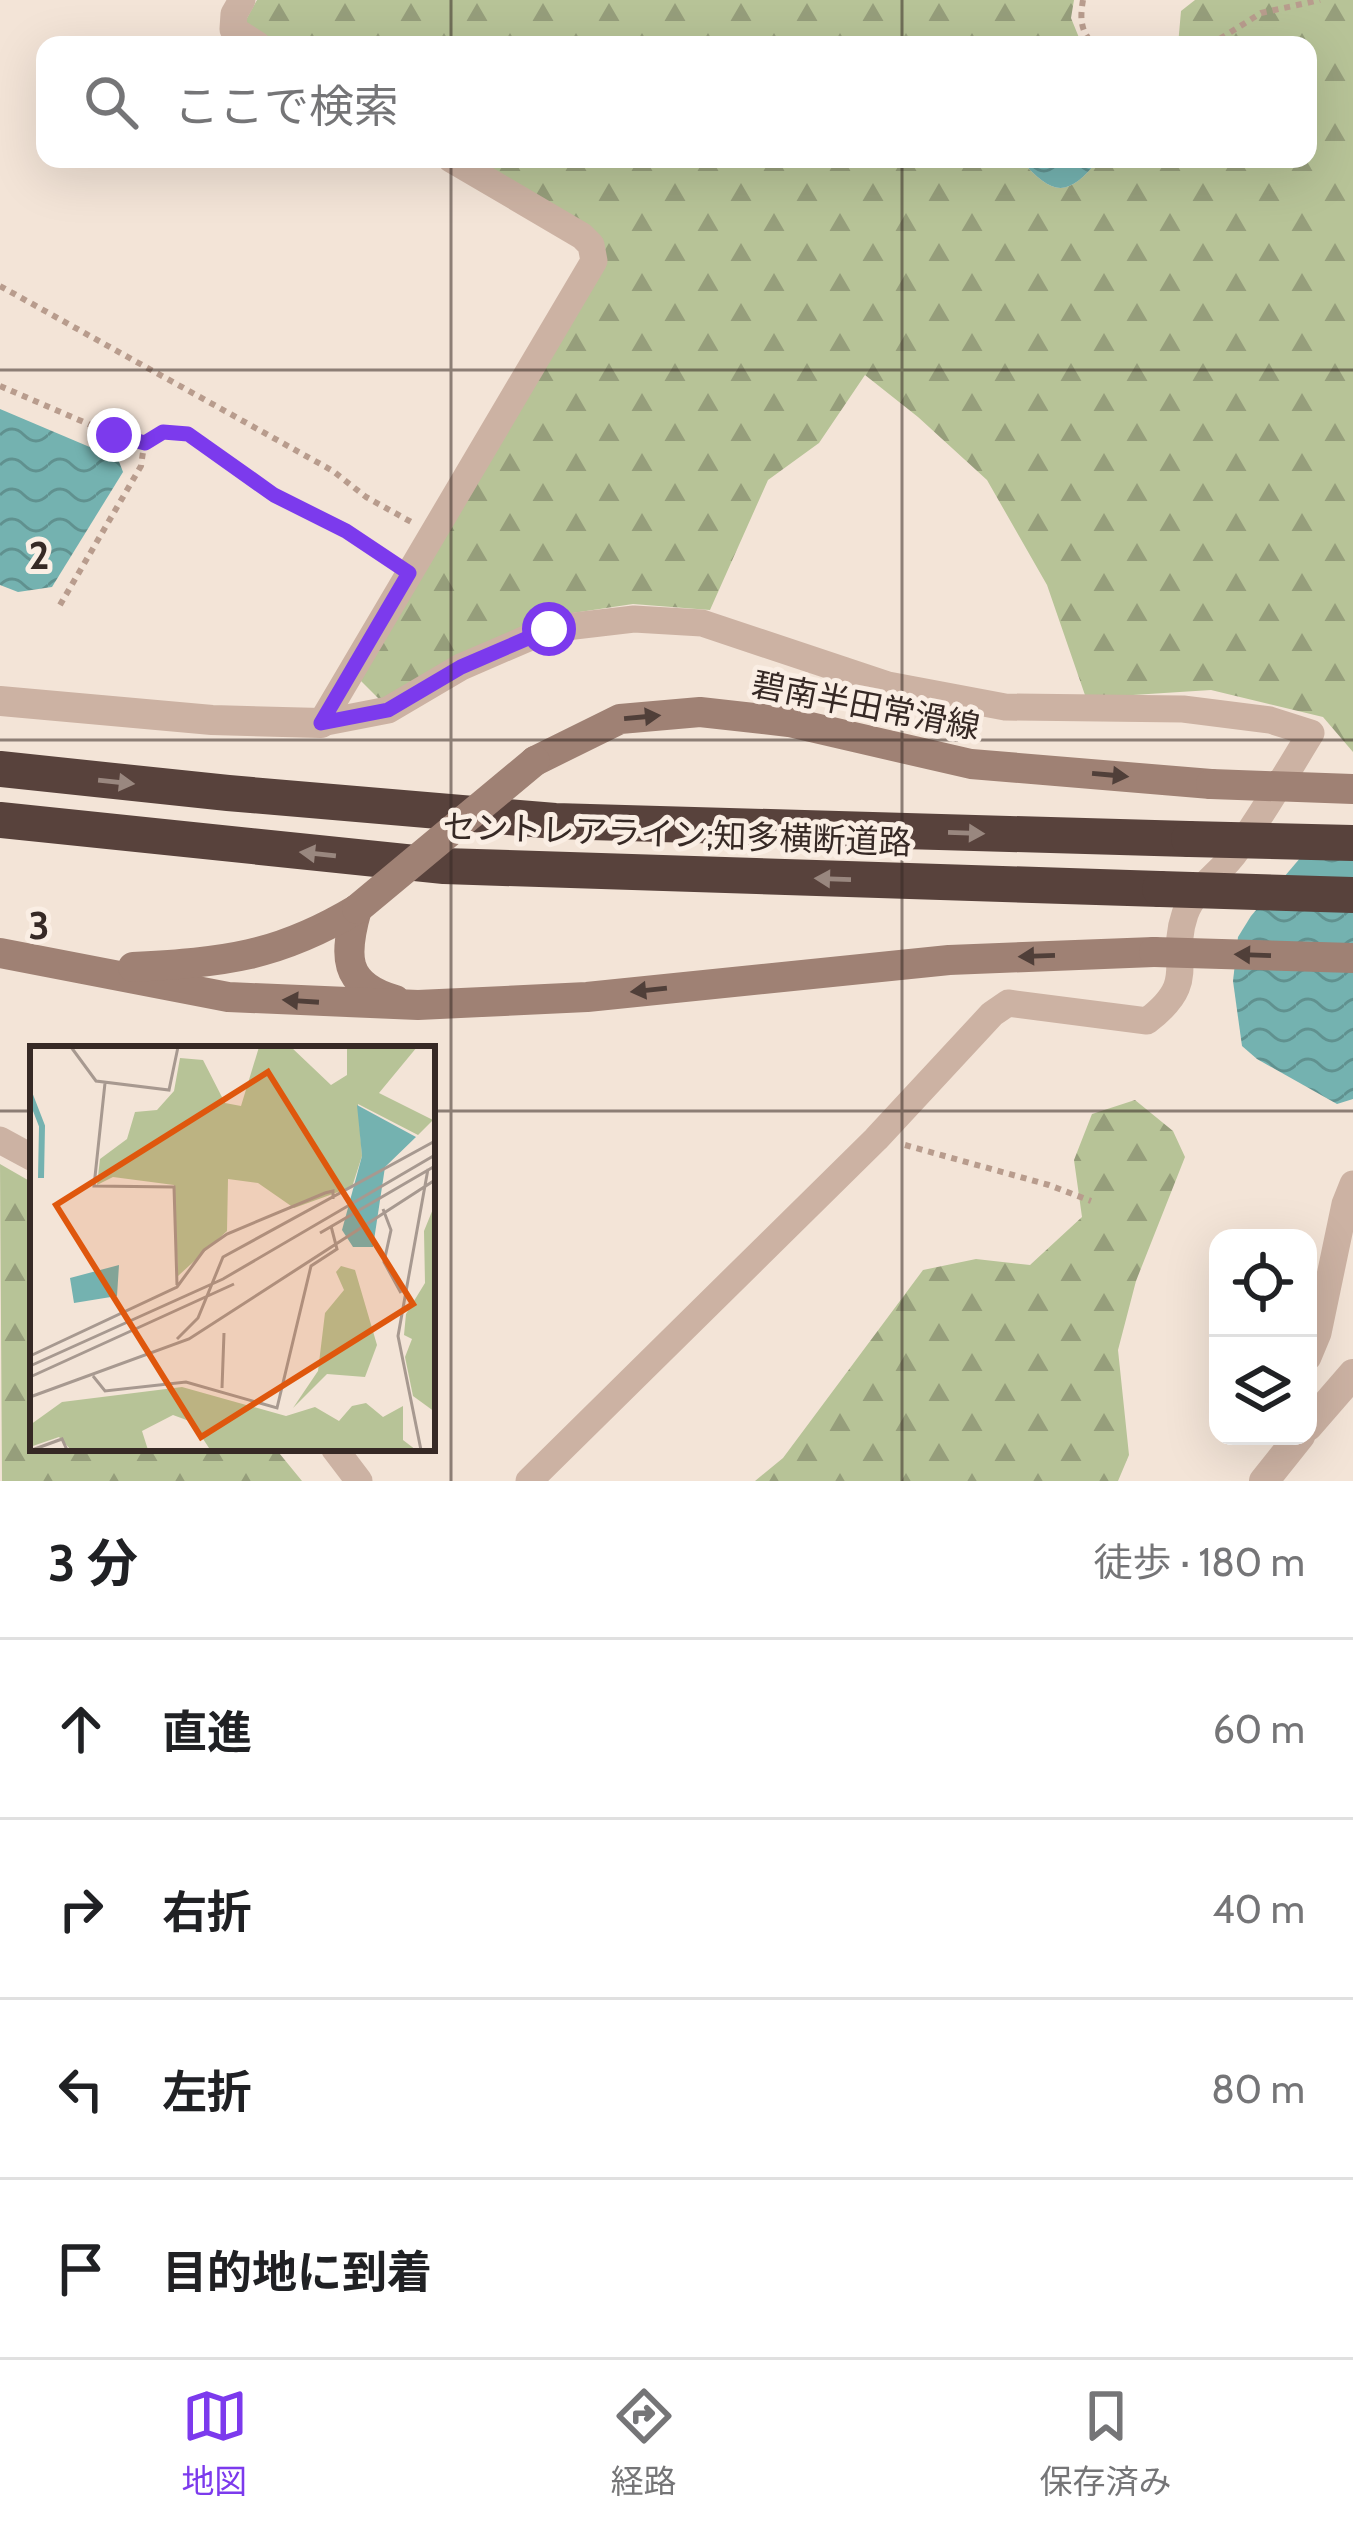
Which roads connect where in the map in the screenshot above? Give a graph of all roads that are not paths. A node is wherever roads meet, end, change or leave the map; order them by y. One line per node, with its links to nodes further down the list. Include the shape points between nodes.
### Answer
1 (242, 0): 2 (street, via 233,29)
2 (244, 36)
3 (466, 168): 5 (street, via 582,236 594,261)
4 (0, 701): 5 (street)
5 (321, 723): 26 (street, via 388,710 549,629 634,619 702,622 888,685 1005,706 1183,709 1311,733 1234,855 1193,898 1180,982 1164,1008 1147,1021 1008,1003 992,1013)
6 (0, 769): 9 (highway, セントレアライン;知多横断道路, one-way to 9, bridge, via 555,821)
7 (1353, 789): 11 (main road, 碧南半田常滑線, one-way to 7, bridge, via 535,761 620,719 700,712 789,722 970,764)
8 (0, 820): 10 (highway, セントレアライン;知多横断道路, one-way to 8, bridge, via 444,866)
9 (1353, 843)
10 (1353, 895)
11 (357, 909): 14 (main road, 碧南半田常滑線, via 290,944 226,961); 15 (main road, 碧南半田常滑線, via 347,961 356,978 372,992)
12 (0, 953): 14 (main road, 碧南半田常滑線)
13 (1353, 958): 15 (main road, 碧南半田常滑線, one-way to 15, bridge, via 1154,952 949,960 586,997)
14 (85, 969): 15 (main road, 碧南半田常滑線, one-way to 14, via 228,997)
15 (418, 1005)
16 (0, 1140): 17 (street)
17 (30, 1156)
18 (1353, 1184): 19 (street)
19 (1316, 1337)
20 (1317, 1366): 21 (street)
21 (1342, 1385): 22 (street)
22 (1317, 1415)
23 (1293, 1445): 27 (street)
24 (336, 1451): 25 (street)
25 (359, 1481)
26 (529, 1481)
27 (1264, 1481)

